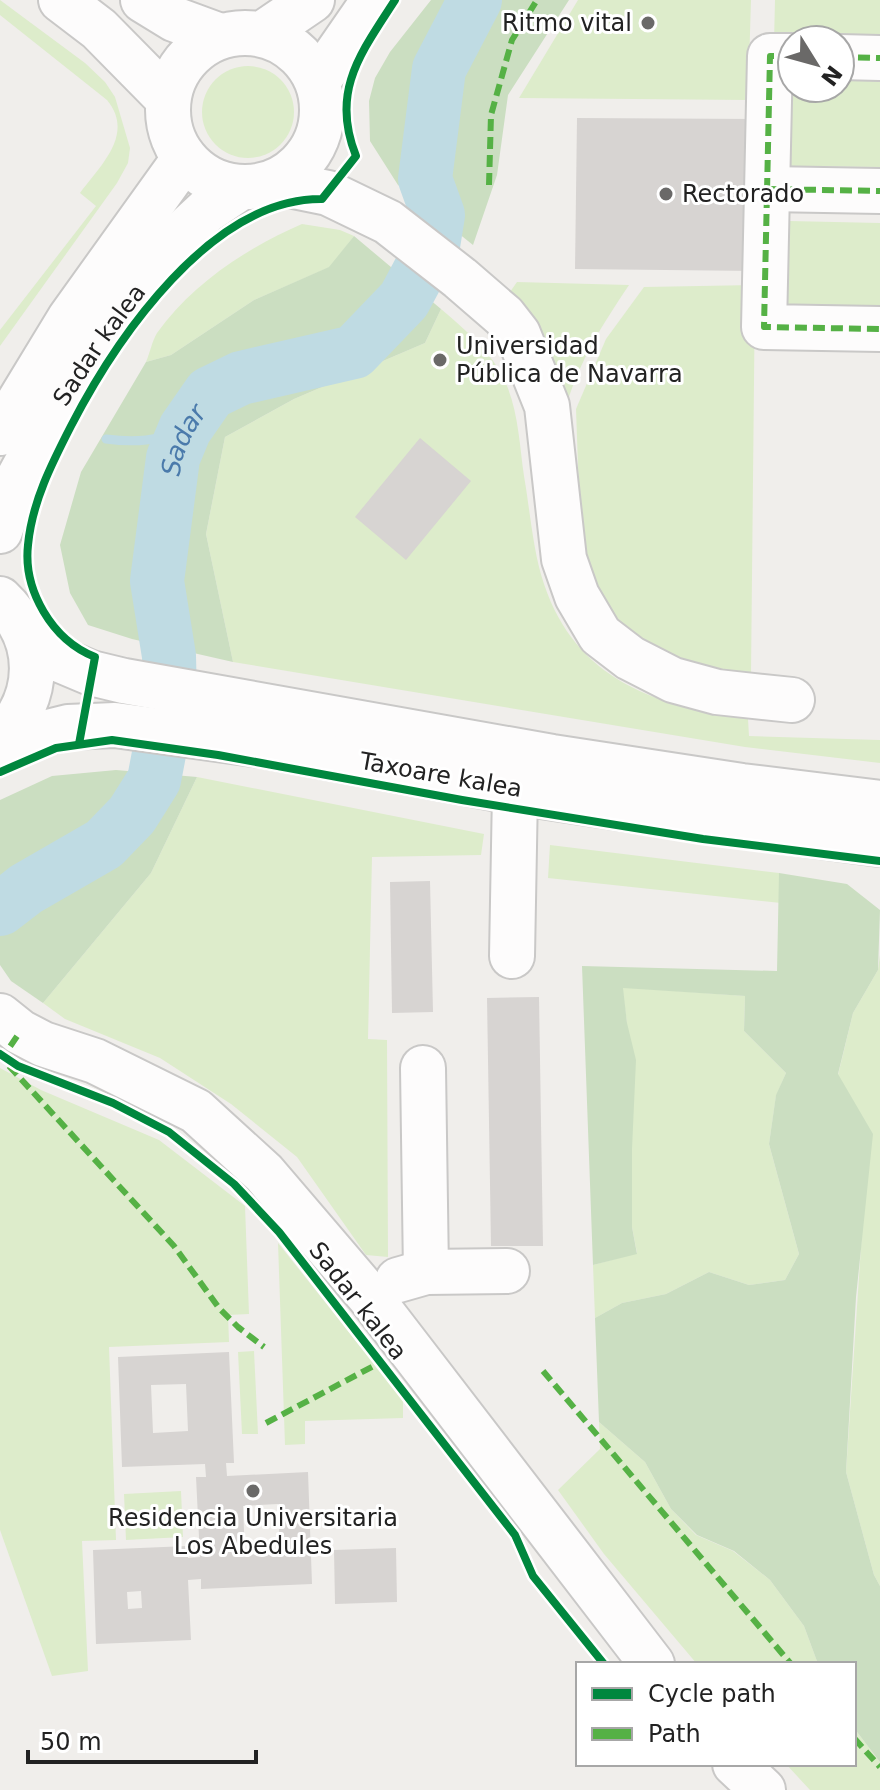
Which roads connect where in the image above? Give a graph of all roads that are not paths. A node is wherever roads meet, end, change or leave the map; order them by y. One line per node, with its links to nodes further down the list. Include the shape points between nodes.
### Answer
1 (61, 0): 10 (street, via 99,29)
2 (143, 0): 5 (street, via 174,19)
3 (312, 0): 5 (street)
4 (374, 0): 9 (street)
5 (241, 35): 9 (street, via 286,43 305,60); 10 (street, via 201,46 174,78)
6 (776, 56): 13 (street, via 770,56)
7 (856, 57): 8 (street)
8 (880, 58)
9 (320, 98): 12 (street, via 319,135 309,155 293,171); 15 (street, via 333,151)
10 (168, 99): 11 (street, via 170,131)
11 (184, 159): 12 (street, via 211,179); 17 (street, Sadar kalea, via 70,318)
12 (257, 185): 15 (street, via 328,193); 19 (street, Sadar kalea, via 206,211 178,237 101,339 25,465)
13 (768, 189): 14 (street); 16 (street, via 764,327)
14 (880, 191)
15 (377, 212): 21 (street, via 504,316 518,334 547,406 564,559 577,596 600,635 673,680 717,692)
16 (880, 329)
17 (15, 381): 18 (street, Sadar kalea)
18 (0, 433)
19 (0, 531)
20 (11, 611): 22 (street, Taxoare kalea, via 53,657); 23 (street, via 30,650 32,676 26,703)
21 (792, 700)
22 (224, 720): 23 (street, Taxoare kalea, via 68,727); 24 (street, Taxoare kalea); 25 (street, Taxoare kalea)
23 (0, 741)
24 (515, 792): 26 (street, Taxoare kalea); 27 (street)
25 (880, 803)
26 (880, 844)
27 (512, 956)
28 (0, 1016): 32 (street, Sadar kalea, via 43,1044 95,1061 196,1111 264,1173)
29 (423, 1068): 31 (street)
30 (507, 1271): 31 (street)
31 (426, 1272): 32 (street, via 388,1284)
32 (370, 1297): 33 (street, Sadar kalea)
33 (650, 1662)
34 (737, 1766): 35 (street)
35 (763, 1790)

